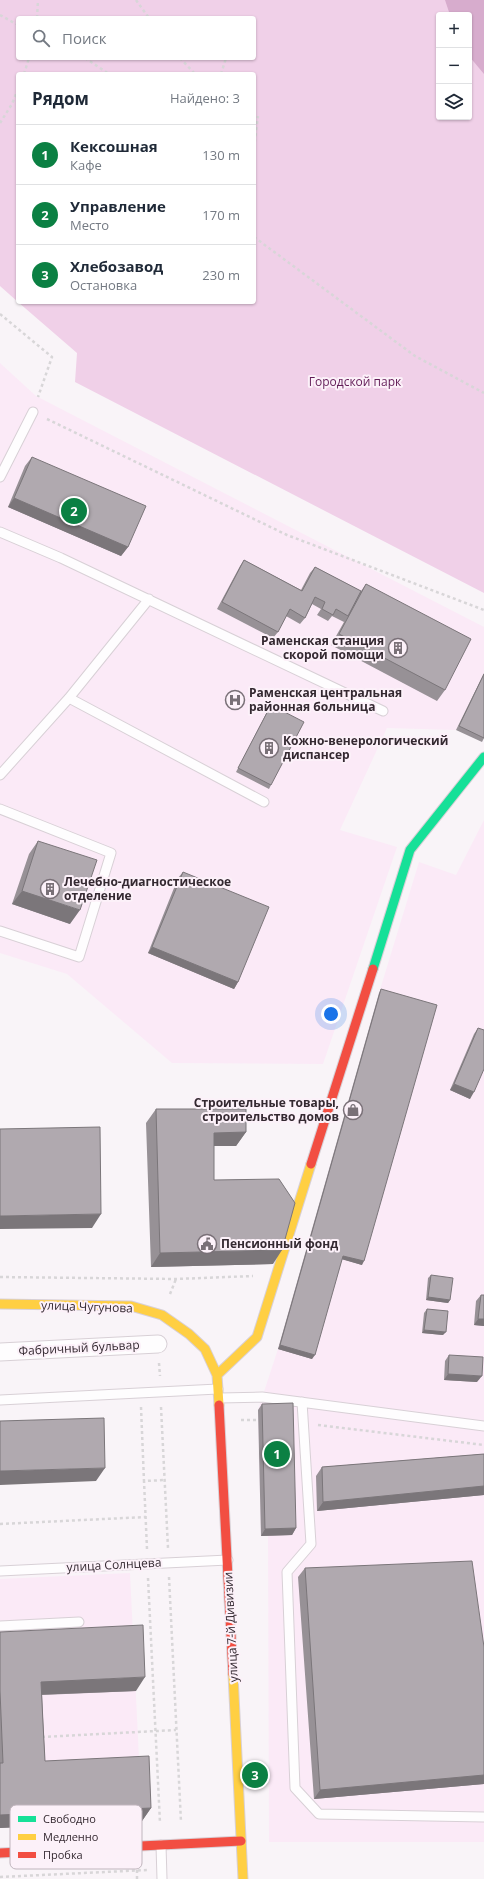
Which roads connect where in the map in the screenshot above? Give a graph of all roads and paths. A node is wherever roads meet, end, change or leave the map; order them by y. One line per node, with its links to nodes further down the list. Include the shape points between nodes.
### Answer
1 (38, 0): 4 (path)
2 (136, 0): 5 (path)
3 (0, 15): 6 (path)
4 (37, 16)
5 (148, 16)
6 (16, 24)
7 (28, 60): 11 (path)
8 (88, 60): 12 (path)
9 (182, 60): 13 (path)
10 (225, 60): 14 (path)
11 (25, 72)
12 (106, 72)
13 (193, 72)
14 (222, 72)
15 (16, 95): 17 (path)
16 (258, 116): 18 (path)
17 (0, 122)
18 (256, 132)
19 (256, 238): 21 (path, via 415,356)
20 (0, 314): 22 (path, via 52,357)
21 (484, 393)
22 (33, 412): 23 (lane); 26 (path, via 287,535)
23 (0, 476)
24 (0, 532): 25 (lane)
25 (149, 599): 27 (lane); 28 (lane)
26 (484, 610)
27 (69, 698): 30 (lane); 31 (lane)
28 (384, 711)
29 (484, 757): 34 (street, via 410,850)
30 (0, 774)
31 (264, 802)
32 (0, 809): 33 (lane, via 111,853 79,957)
33 (0, 931)
34 (276, 1276): 35 (path, via 176,1279); 39 (street, via 256,1337)
35 (0, 1277)
36 (0, 1304): 39 (street, улица Чугунова, via 131,1306 162,1316 189,1334 205,1349)
37 (158, 1344): 38 (street, Фабричный бульвар); 40 (path)
38 (0, 1352)
39 (217, 1375): 42 (street, улица 7-й Дивизии)
40 (160, 1392): 41 (lane); 42 (lane); 48 (path)
41 (140, 1393): 43 (lane); 49 (path)
42 (219, 1394): 44 (lane); 52 (street, улица 7-й Дивизии)
43 (0, 1400)
44 (302, 1402): 45 (lane); 46 (lane)
45 (303, 1423): 47 (path); 61 (lane, via 310,1544 287,1572 295,1788 319,1814)
46 (484, 1426)
47 (484, 1445)
48 (165, 1480): 49 (path); 53 (path)
49 (144, 1481): 50 (path)
50 (146, 1517): 51 (path); 54 (path)
51 (0, 1524)
52 (228, 1560): 53 (lane, улица Солнцева); 63 (street, улица 7-й Дивизии)
53 (169, 1562): 54 (lane, улица Солнцева); 58 (path)
54 (148, 1563): 55 (lane, улица Солнцева); 59 (path)
55 (0, 1570)
56 (79, 1622): 57 (lane)
57 (0, 1626)
58 (176, 1730): 59 (path); 64 (path)
59 (156, 1731): 60 (path); 62 (path)
60 (41, 1737)
61 (484, 1817)
62 (160, 1824)
63 (241, 1841): 64 (street); 71 (street, улица 7-й Дивизии)
64 (182, 1844): 65 (street)
65 (161, 1845): 66 (street); 69 (lane)
66 (142, 1846)
67 (0, 1853): 68 (street)
68 (10, 1853)
69 (162, 1874): 70 (path)
70 (0, 1877)
71 (243, 1879)

